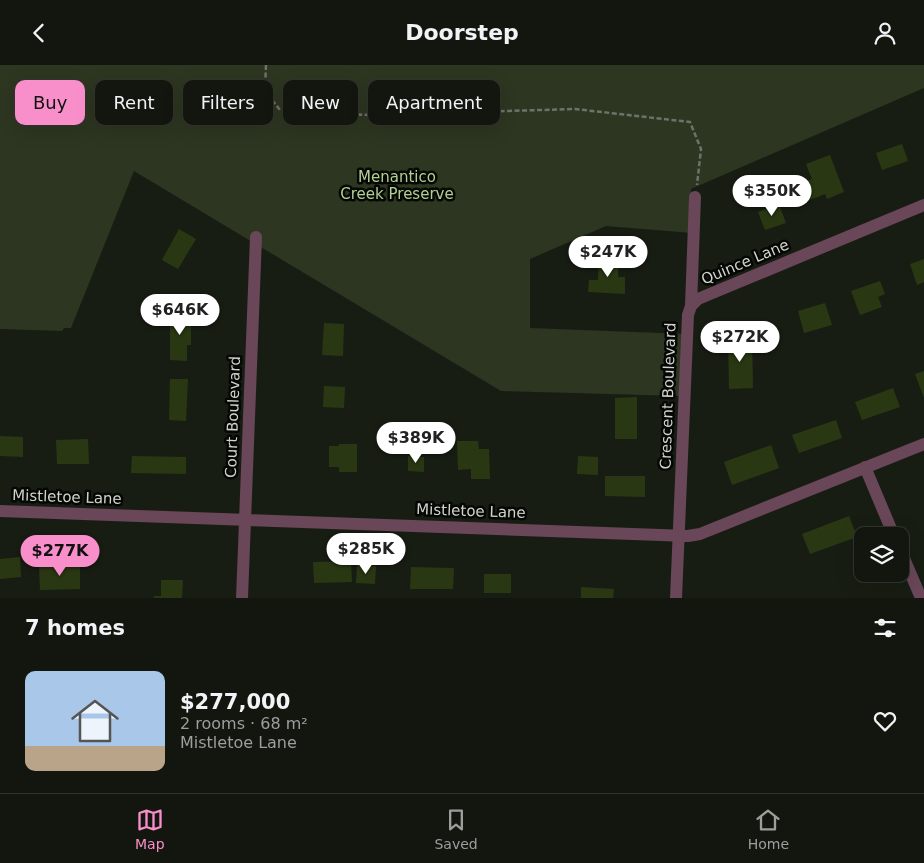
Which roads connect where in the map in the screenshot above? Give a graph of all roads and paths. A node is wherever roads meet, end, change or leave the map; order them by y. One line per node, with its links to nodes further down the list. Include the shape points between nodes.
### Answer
1 (266, 65): 2 (path, via 264,91 280,110 368,115 575,109 690,122 701,149)
2 (696, 197): 5 (street, Crescent Boulevard)
3 (924, 205): 5 (street, Quince Lane, via 698,299)
4 (256, 237): 9 (street, Court Boulevard)
5 (691, 305): 11 (street, Crescent Boulevard)
6 (924, 444): 7 (street, Mistletoe Lane)
7 (865, 467): 10 (street); 11 (street, Mistletoe Lane, via 700,534)
8 (0, 511): 9 (street, Mistletoe Lane)
9 (245, 520): 11 (street, Mistletoe Lane); 13 (street, Court Boulevard)
10 (890, 527)
11 (679, 536): 14 (street, Crescent Boulevard)
12 (909, 570): 15 (street)
13 (242, 598)
14 (676, 598)
15 (921, 598)

